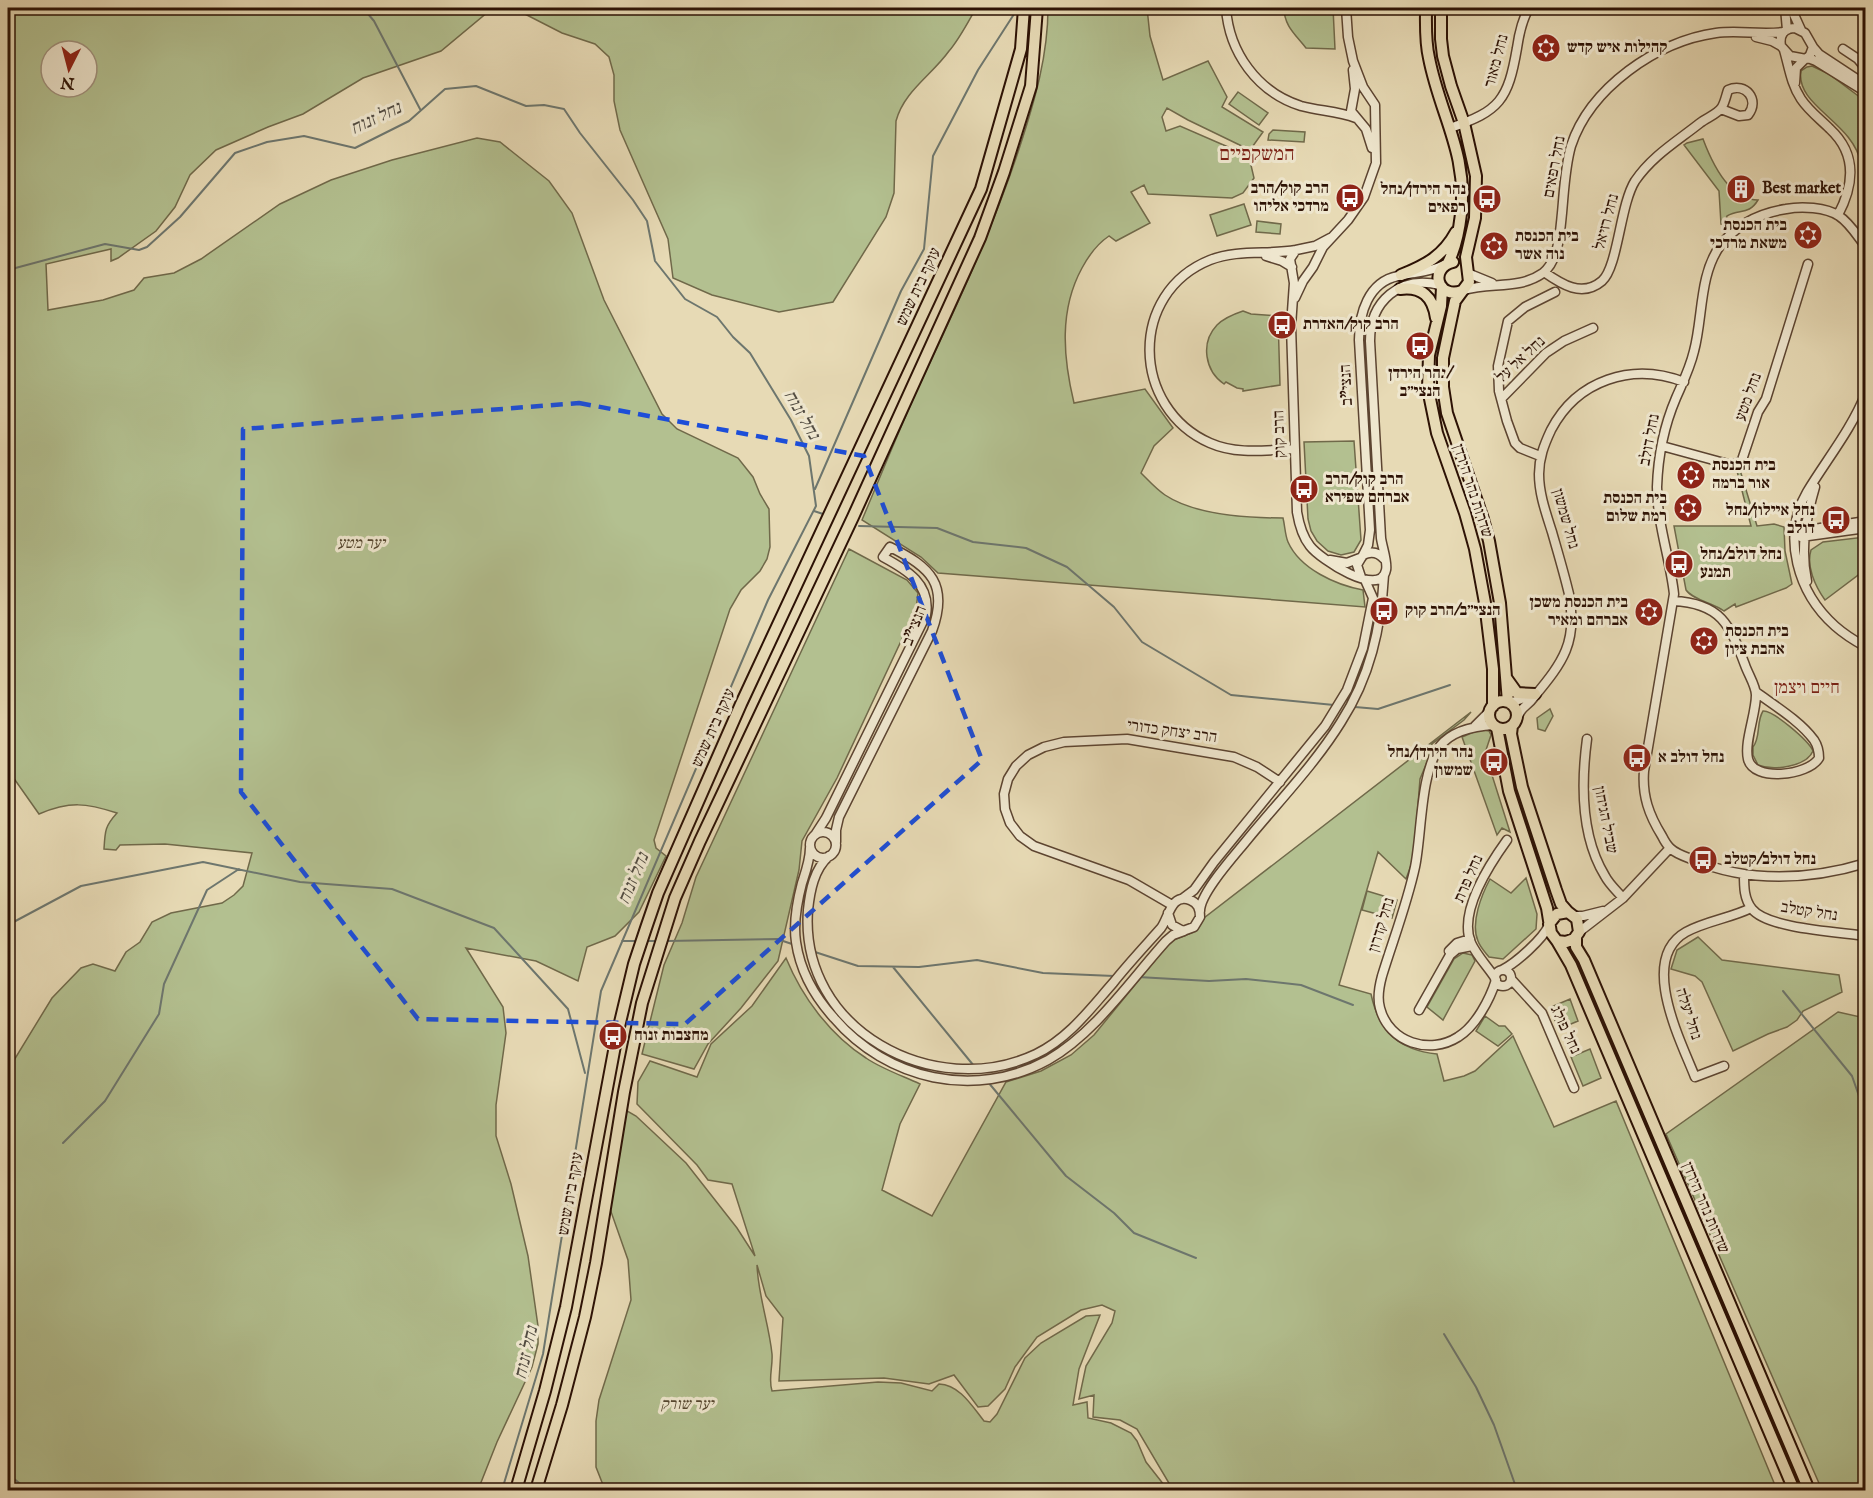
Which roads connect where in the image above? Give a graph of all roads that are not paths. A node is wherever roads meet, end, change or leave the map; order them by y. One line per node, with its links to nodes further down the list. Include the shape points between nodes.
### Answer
1 (1024, 8): 112 (main road, עוקף בית שמש, via 1021,50 981,189 741,704 649,919 617,1035 566,1307)
2 (1038, 8): 113 (main road, via 1031,86 980,238 675,898 642,1003 585,1317)
3 (1226, 8): 24 (street, via 1232,40 1256,78 1278,96)
4 (1346, 8): 17 (street)
5 (1426, 8): 29 (main road, via 1429,59)
6 (1441, 8): 28 (main road, via 1445,63)
7 (1528, 8): 28 (street, נחל מאור, via 1503,98 1488,112)
8 (1785, 8): 11 (street)
9 (1791, 8): 10 (street)
10 (1801, 30): 11 (street); 13 (street)
11 (1785, 31): 12 (street, נחל רפאים); 14 (street, via 1781,38)
12 (1732, 32): 14 (street, נחל רפאים, via 1764,38); 42 (street, נחל רפאים, via 1689,39 1656,53 1621,79 1588,112 1571,147 1560,236)
13 (1813, 47): 16 (street); 19 (street)
14 (1783, 48): 16 (street, via 1790,56); 20 (street)
15 (1843, 49): 18 (street)
16 (1806, 59): 20 (street, via 1795,72); 21 (street, via 1816,61)
17 (1353, 61): 22 (street); 23 (street)
18 (1866, 69)
19 (1866, 85)
20 (1796, 89): 31 (street, via 1848,154 1850,186)
21 (1866, 92)
22 (1372, 99): 23 (street, via 1361,96); 26 (street)
23 (1353, 102): 24 (street); 27 (street, via 1352,111)
24 (1317, 109): 27 (street)
25 (1721, 110): 42 (street, נחל רזיאל, via 1655,157 1634,183 1611,264 1602,281 1579,289 1563,285)
26 (1375, 112): 27 (street, via 1367,120); 30 (street, הרב קוק)
27 (1358, 119): 30 (street, הרב קוק, via 1371,141)
28 (1464, 123): 29 (street, נחל מאור); 41 (main road, via 1477,190 1466,257)
29 (1450, 128): 32 (main road, via 1462,179)
30 (1374, 171): 33 (street, הרב קוק, via 1360,204)
31 (1838, 215): 34 (street); 52 (street, נחל דולב, via 1811,208 1788,208 1752,219 1730,236 1719,248 1709,271 1698,337)
32 (1460, 217): 37 (main road, via 1456,244); 43 (main road, via 1452,239 1437,258)
33 (1330, 238): 35 (street, הרב קוק); 40 (street, הרב קוק)
34 (1866, 247)
35 (1300, 249): 36 (street, הרב קוק); 39 (street, via 1291,257); 40 (street, via 1312,253)
36 (1257, 253): 39 (street); 56 (street, via 1230,255 1201,265 1177,283 1162,302 1151,329 1149,356 1160,395 1191,432 1220,447 1242,451)
37 (1446, 264): 41 (main road, via 1458,262); 43 (street, הנצי"ב, via 1428,272); 45 (main road, via 1439,273)
38 (1808, 264): 55 (street, נחל מטע, via 1766,399 1742,460 1728,464)
39 (1292, 267): 40 (street, via 1299,272); 49 (street, הרב קוק)
40 (1312, 267): 49 (street, הרב קוק)
41 (1469, 272): 44 (street); 47 (main road, via 1469,282)
42 (1544, 272): 44 (street, via 1519,284)
43 (1401, 275): 64 (street, הנצי"ב, via 1391,277 1372,291 1360,319 1370,530)
44 (1495, 285): 47 (street)
45 (1441, 286): 46 (street, via 1416,284); 47 (main road, via 1450,293); 50 (main road, שדרות נהר הירדן)
46 (1400, 289): 50 (main road, via 1414,289 1429,297); 65 (street, הנצי"ב, via 1381,301 1370,332)
47 (1463, 290): 71 (main road, שדרות נהר הירדן, via 1455,301 1446,339 1444,398 1489,541 1500,603)
48 (1555, 292): 54 (street, via 1508,321 1498,366)
49 (1293, 304): 56 (street, הרב קוק)
50 (1436, 321): 76 (main road, שדרות נהר הירדן, via 1427,370 1429,403 1475,549 1493,669)
51 (1593, 328): 54 (street, נחל אל על, via 1546,353)
52 (1684, 382): 55 (street, נחל דולב, via 1666,425); 57 (street, נחל שמשון, via 1665,375 1635,373 1595,384 1577,395 1562,413)
53 (1866, 393): 58 (street)
54 (1502, 398): 57 (street, via 1515,443)
55 (1662, 446): 69 (street, נחל דולב, via 1658,502 1672,571)
56 (1295, 449): 63 (street, הרב קוק, via 1299,527)
57 (1540, 456): 73 (street, נחל שמשון, via 1541,494 1572,611 1569,644 1562,660)
58 (1818, 479): 61 (street); 62 (street, via 1799,511)
59 (1866, 521): 61 (street)
60 (1866, 528): 61 (street)
61 (1805, 533): 62 (street); 68 (street, via 1803,560)
62 (1794, 536): 68 (street, via 1796,561)
63 (1319, 555): 64 (street, via 1341,563); 67 (street, הרב קוק)
64 (1361, 557): 65 (street, via 1374,552); 67 (street, via 1358,568)
65 (1384, 559): 66 (street)
66 (1384, 575): 67 (street, via 1375,581); 96 (street, via 1376,641 1368,670 1349,710 1223,870 1203,898)
67 (1363, 578): 82 (street, via 1373,598 1353,676 1325,726)
68 (1810, 593): 70 (street, via 1834,625)
69 (1673, 601): 72 (street, via 1696,603 1723,619); 87 (street, נחל דולב, via 1643,784 1649,812)
70 (1866, 647)
71 (1505, 673): 73 (main road, via 1517,693); 74 (main road, שדרות נהר הירדן)
72 (1756, 692): 75 (street); 77 (street)
73 (1536, 693): 74 (street, נחל שמשון); 78 (street, נחל שמשון)
74 (1509, 702): 76 (main road, via 1500,701); 78 (main road, via 1516,710)
75 (1770, 702): 77 (street, via 1763,701); 77 (street, via 1819,750 1819,758 1804,771 1759,772 1752,767 1747,755)
76 (1491, 709): 79 (main road, via 1489,718); 80 (street, נחל קדרון)
77 (1754, 709)
78 (1514, 722): 79 (main road, via 1504,729); 97 (main road, via 1511,734 1525,796 1559,897)
79 (1495, 727): 80 (street, נחל קדרון); 98 (main road, via 1509,791 1543,894)
80 (1471, 728): 108 (street, נחל קדרון, via 1442,743 1431,762 1415,866 1382,976 1379,1002 1394,1031 1427,1047 1449,1042 1465,1032)
81 (1587, 739): 91 (street, שביל הגיחון, via 1583,785 1587,823 1601,868)
82 (1280, 782): 92 (street, via 1194,891); 94 (street, הרב יצחק כדורי, via 1257,766 1234,757 1127,739 1064,742 1028,755 1016,766 1008,780 1005,801 1010,823 1020,836 1044,850 1129,880)
83 (815, 835): 85 (street, via 826,833); 85 (street, הנצי"ב, via 926,615 927,598 921,585 910,573 883,557 890,547 926,570 937,586 939,606 932,631 839,817); 86 (street)
84 (1507, 840): 103 (street, נחל פרת, via 1472,902)
85 (836, 842): 88 (street)
86 (810, 848): 88 (street, via 818,857); 99 (street, via 795,917 796,941 810,983 827,1010 854,1039 902,1069 925,1076 974,1080 1023,1071 1046,1061 1087,1032 1166,941)
87 (1670, 848): 90 (street, via 1719,869); 91 (street)
88 (829, 856): 94 (street, via 817,872 808,913 810,947 823,984 845,1015 870,1038 903,1058 948,1069 994,1068 1038,1053 1059,1040 1161,928)
89 (1866, 863): 90 (street, via 1801,876)
90 (1744, 874): 93 (street, via 1744,891)
91 (1623, 898): 95 (street)
92 (1181, 899): 94 (street); 96 (street, via 1193,902)
93 (1751, 908): 101 (street, נחל קטלב, via 1777,923); 110 (street, נחל יעלה, via 1686,932 1674,944 1665,963 1666,998 1695,1077)
94 (1170, 909): 99 (street, via 1173,927)
95 (1610, 909): 97 (street, via 1595,914); 100 (street)
96 (1200, 912): 99 (street, via 1198,924)
97 (1571, 914): 98 (main road, via 1557,914); 100 (main road, via 1579,921)
98 (1549, 925): 102 (main road); 104 (street)
99 (1185, 931)
100 (1577, 934): 102 (main road, via 1566,942); 115 (main road, שדרות נהר הירדן, via 1579,954)
101 (1866, 936)
102 (1557, 940): 104 (street, via 1544,940); 114 (main road, שדרות נהר הירדן)
103 (1471, 943): 106 (street, via 1486,965); 109 (street, via 1454,950)
104 (1529, 948): 105 (street)
105 (1515, 962): 106 (street); 107 (street)
106 (1498, 974): 107 (street, via 1499,984); 107 (street, via 1508,971); 108 (street, נחל קדרון)
107 (1508, 981): 108 (street, נחל קדרון); 111 (street, נחל פולג, via 1542,1013)
108 (1488, 999)
109 (1419, 1010)
110 (1724, 1066)
111 (1574, 1088)
112 (516, 1491)
113 (536, 1491)
114 (1794, 1491)
115 (1809, 1491)

